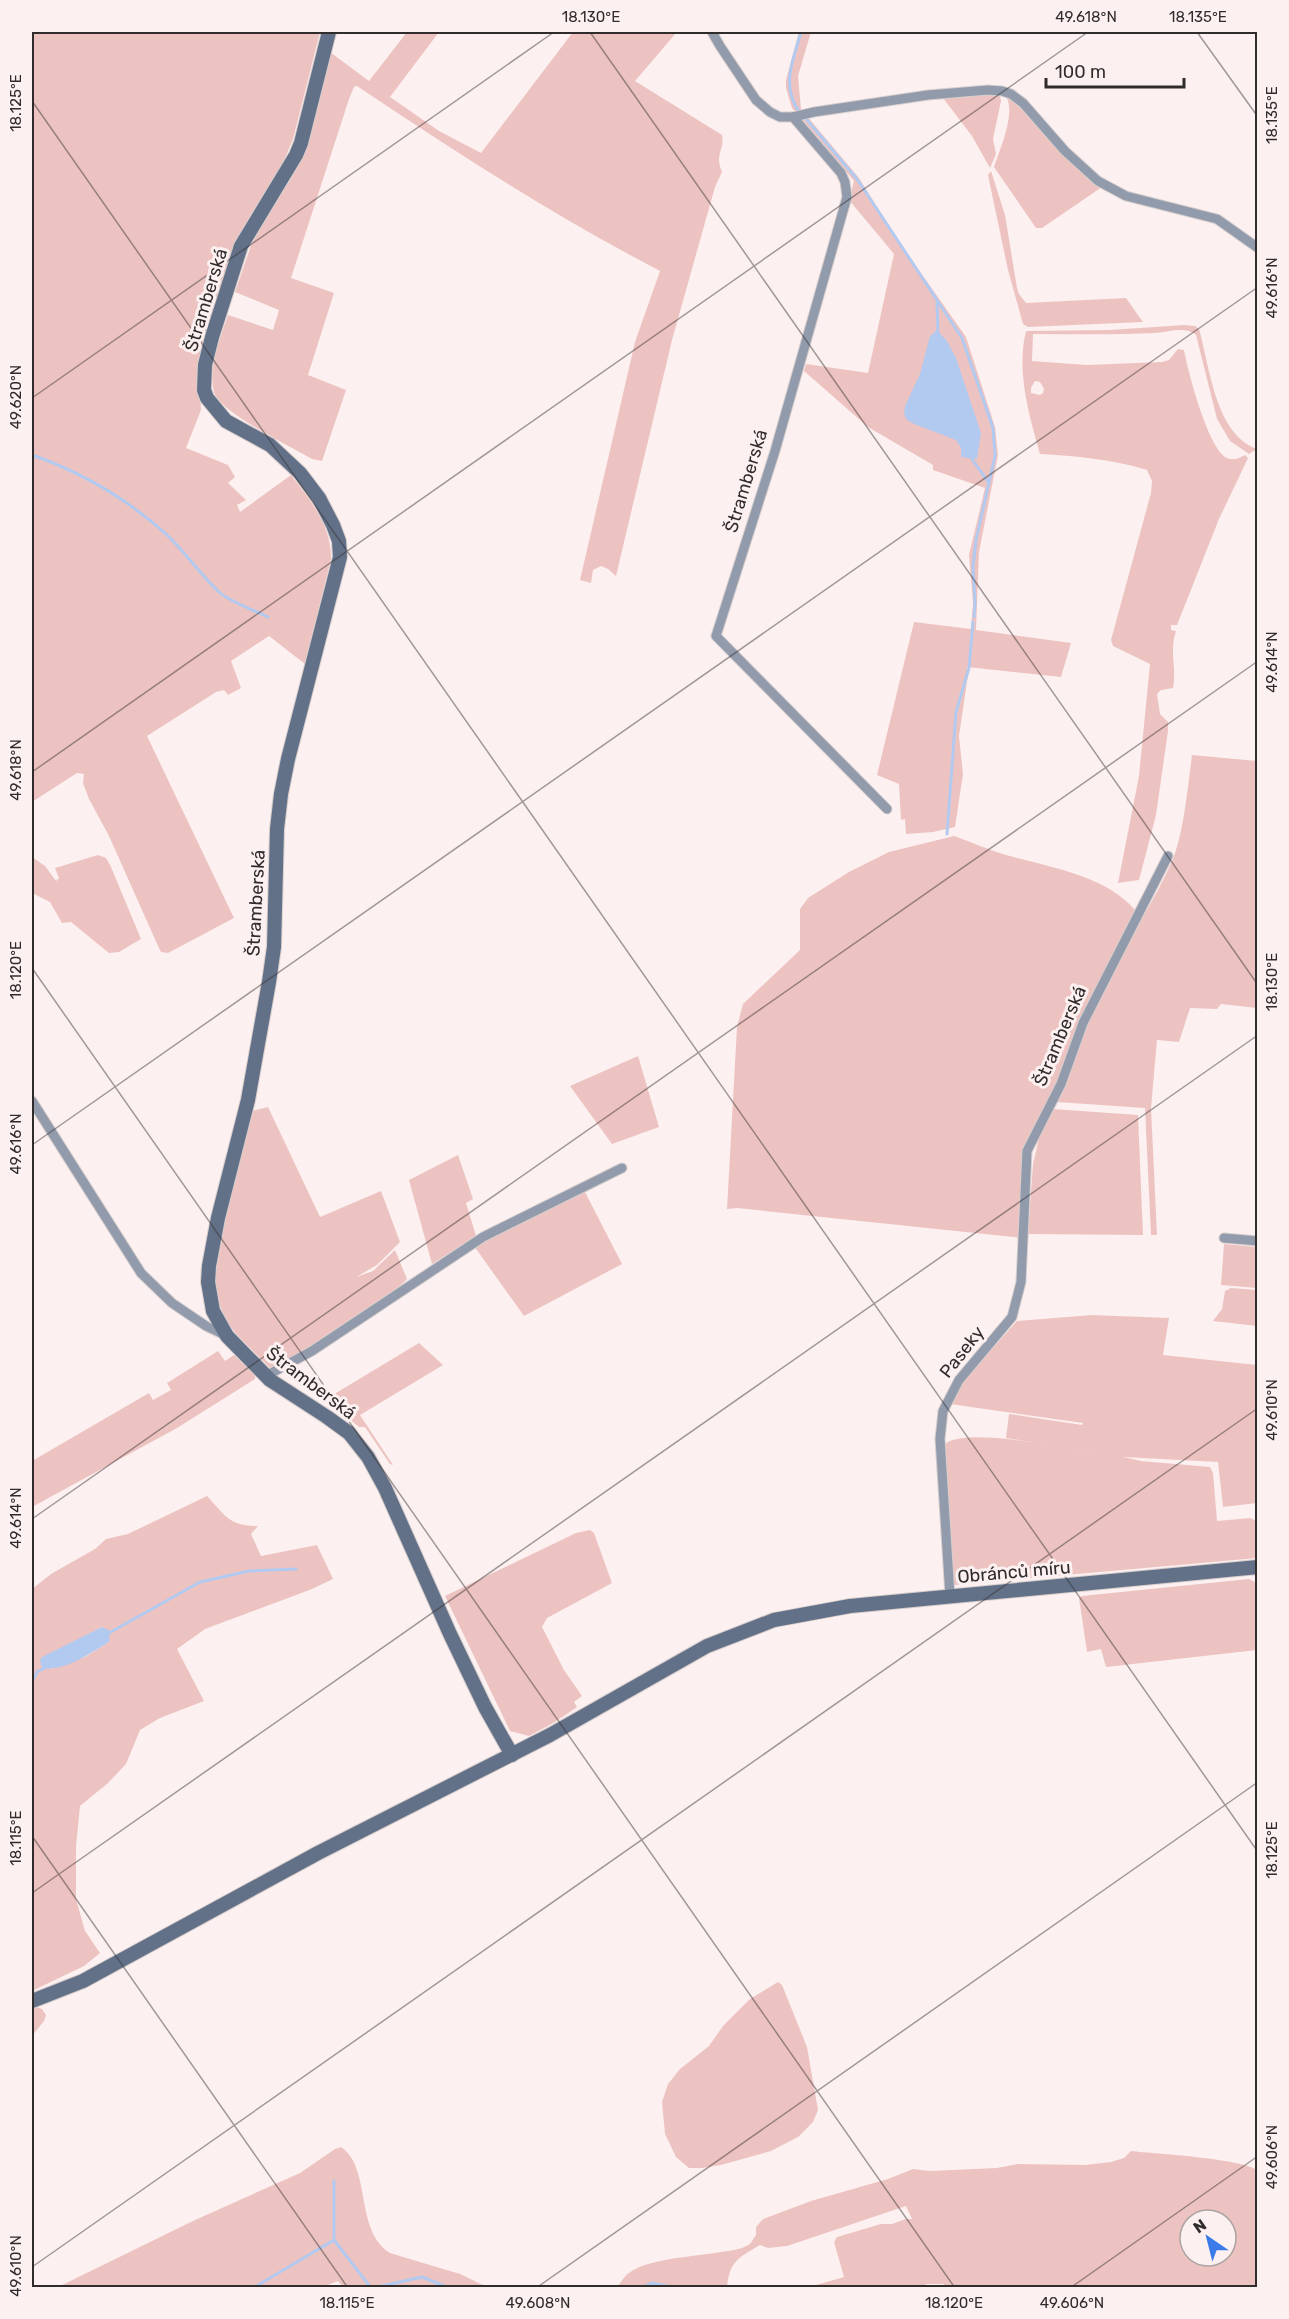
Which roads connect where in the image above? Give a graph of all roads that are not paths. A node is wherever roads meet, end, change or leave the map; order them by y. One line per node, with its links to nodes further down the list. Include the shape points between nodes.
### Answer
1 (329, 32): 12 (street, Štramberská, via 301,143 241,246 212,337 204,380 207,398 221,415 270,445 300,473 327,511 340,549 281,794 269,982 248,1100 209,1266 213,1311)
2 (712, 32): 3 (street, via 761,104 780,117)
3 (794, 117): 4 (street, via 928,95 988,90 1011,94 1098,181 1126,196 1217,219); 5 (street, Štramberská, via 841,173 847,197 775,451 716,636)
4 (1257, 248)
5 (887, 809)
6 (1168, 856): 10 (street, Štramberská, via 1087,1013 1061,1084 1027,1151)
7 (32, 1101): 12 (street, via 141,1273 172,1303)
8 (622, 1168): 13 (street, via 483,1237 312,1351)
9 (1224, 1238): 11 (street)
10 (1024, 1240): 15 (street, Paseky, via 1021,1282 1011,1317 959,1380 943,1411 940,1439)
11 (1257, 1241)
12 (227, 1336): 13 (street, Štramberská)
13 (266, 1376): 16 (street, Štramberská, via 341,1426 368,1457 475,1687)
14 (1257, 1568): 15 (street, Obránců míru)
15 (950, 1596): 16 (street, Obránců míru, via 832,1608 774,1620 707,1646)
16 (512, 1755): 17 (street, Obránců míru, via 318,1853 83,1981)
17 (32, 2001)

